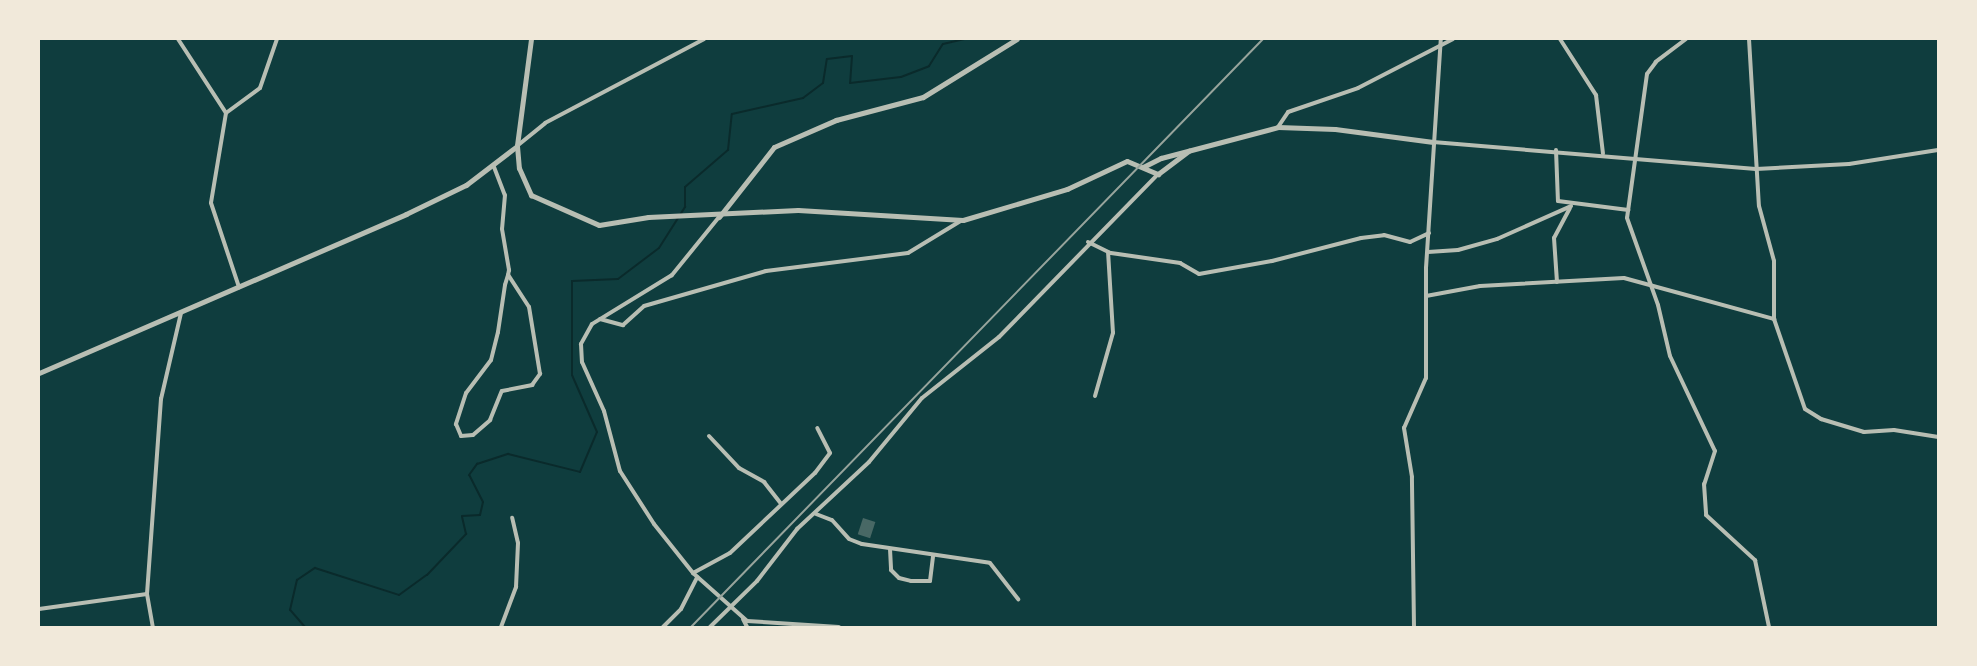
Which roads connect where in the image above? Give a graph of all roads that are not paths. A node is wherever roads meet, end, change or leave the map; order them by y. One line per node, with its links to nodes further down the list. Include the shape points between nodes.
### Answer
1 (178, 39): 12 (street)
2 (277, 39): 12 (street, via 260,88)
3 (531, 39): 15 (street)
4 (704, 39): 15 (street, via 545,123)
5 (1017, 39): 27 (street, via 923,97 836,120 774,147)
6 (1440, 39): 11 (street)
7 (1453, 39): 11 (street)
8 (1560, 39): 19 (street, via 1596,95)
9 (1686, 39): 20 (street, via 1656,62 1647,74)
10 (1749, 39): 23 (street)
11 (1440, 47): 13 (street, via 1358,88 1291,111); 14 (street)
12 (226, 113): 36 (street, via 211,203)
13 (1278, 127): 14 (street, via 1335,129); 18 (street)
14 (1433, 142): 16 (street); 29 (street)
15 (517, 146): 21 (street); 27 (street, via 519,168 531,195 585,221 604,225 676,216)
16 (1556, 150): 19 (street); 25 (street, via 1556,196)
17 (1938, 150): 23 (street, via 1849,164)
18 (1188, 151): 22 (street); 24 (street)
19 (1604, 154): 20 (street)
20 (1638, 157): 23 (street); 26 (street)
21 (494, 167): 33 (street, via 505,195 502,229 510,258); 36 (street, via 406,214)
22 (1144, 167): 24 (street); 28 (street, via 1124,162 1067,189)
23 (1756, 169): 40 (street, via 1760,216 1774,261)
24 (1158, 174): 30 (street)
25 (1571, 206): 26 (street); 32 (street, via 1497,239 1458,250); 34 (street, via 1554,238)
26 (1628, 210): 35 (street, via 1628,225)
27 (719, 217): 28 (street, via 798,210); 39 (street, via 672,275)
28 (962, 220): 39 (street, via 908,253 766,271 644,306 623,325)
29 (1429, 233): 31 (street, via 1410,242 1376,236 1199,274 1180,263); 32 (street)
30 (1088, 242): 31 (street); 47 (street, via 999,337 922,398 869,462)
31 (1108, 252): 42 (street, via 1113,333)
32 (1428, 252): 37 (street)
33 (508, 274): 33 (street, via 532,315 540,374 532,385 502,391 490,420 473,435 461,436 456,424 466,393 492,360)
34 (1557, 282): 35 (street, via 1624,278); 37 (street, via 1467,288)
35 (1650, 283): 40 (street); 65 (street, via 1676,371 1715,451 1704,484 1706,515 1755,560)
36 (239, 287): 38 (street)
37 (1426, 296): 64 (street, via 1426,378 1404,428 1412,477)
38 (181, 313): 41 (street); 53 (street, via 161,399)
39 (600, 319): 51 (street, via 583,337 580,353 604,412 612,455 654,524)
40 (1774, 319): 45 (street, via 1808,413 1864,432 1894,430)
41 (39, 373)
42 (1095, 396)
43 (817, 428): 46 (street, via 830,455)
44 (709, 436): 46 (street, via 738,468 764,482)
45 (1938, 437)
46 (781, 504): 51 (street, via 730,553)
47 (816, 514): 49 (street, via 837,523 855,542); 55 (street)
48 (512, 518): 59 (street, via 518,543 515,593)
49 (890, 548): 50 (street); 50 (street, via 891,570 899,578 911,581 930,581)
50 (933, 554): 54 (street, via 990,563)
51 (693, 573): 52 (street)
52 (697, 577): 55 (street); 60 (street, via 681,609)
53 (147, 594): 56 (street); 58 (street)
54 (1018, 599)
55 (729, 608): 57 (street); 61 (street)
56 (39, 609)
57 (744, 619): 62 (street); 63 (street)
58 (153, 627)
59 (501, 627)
60 (663, 627)
61 (710, 627)
62 (747, 627)
63 (839, 627)
64 (1414, 627)
65 (1769, 627)

